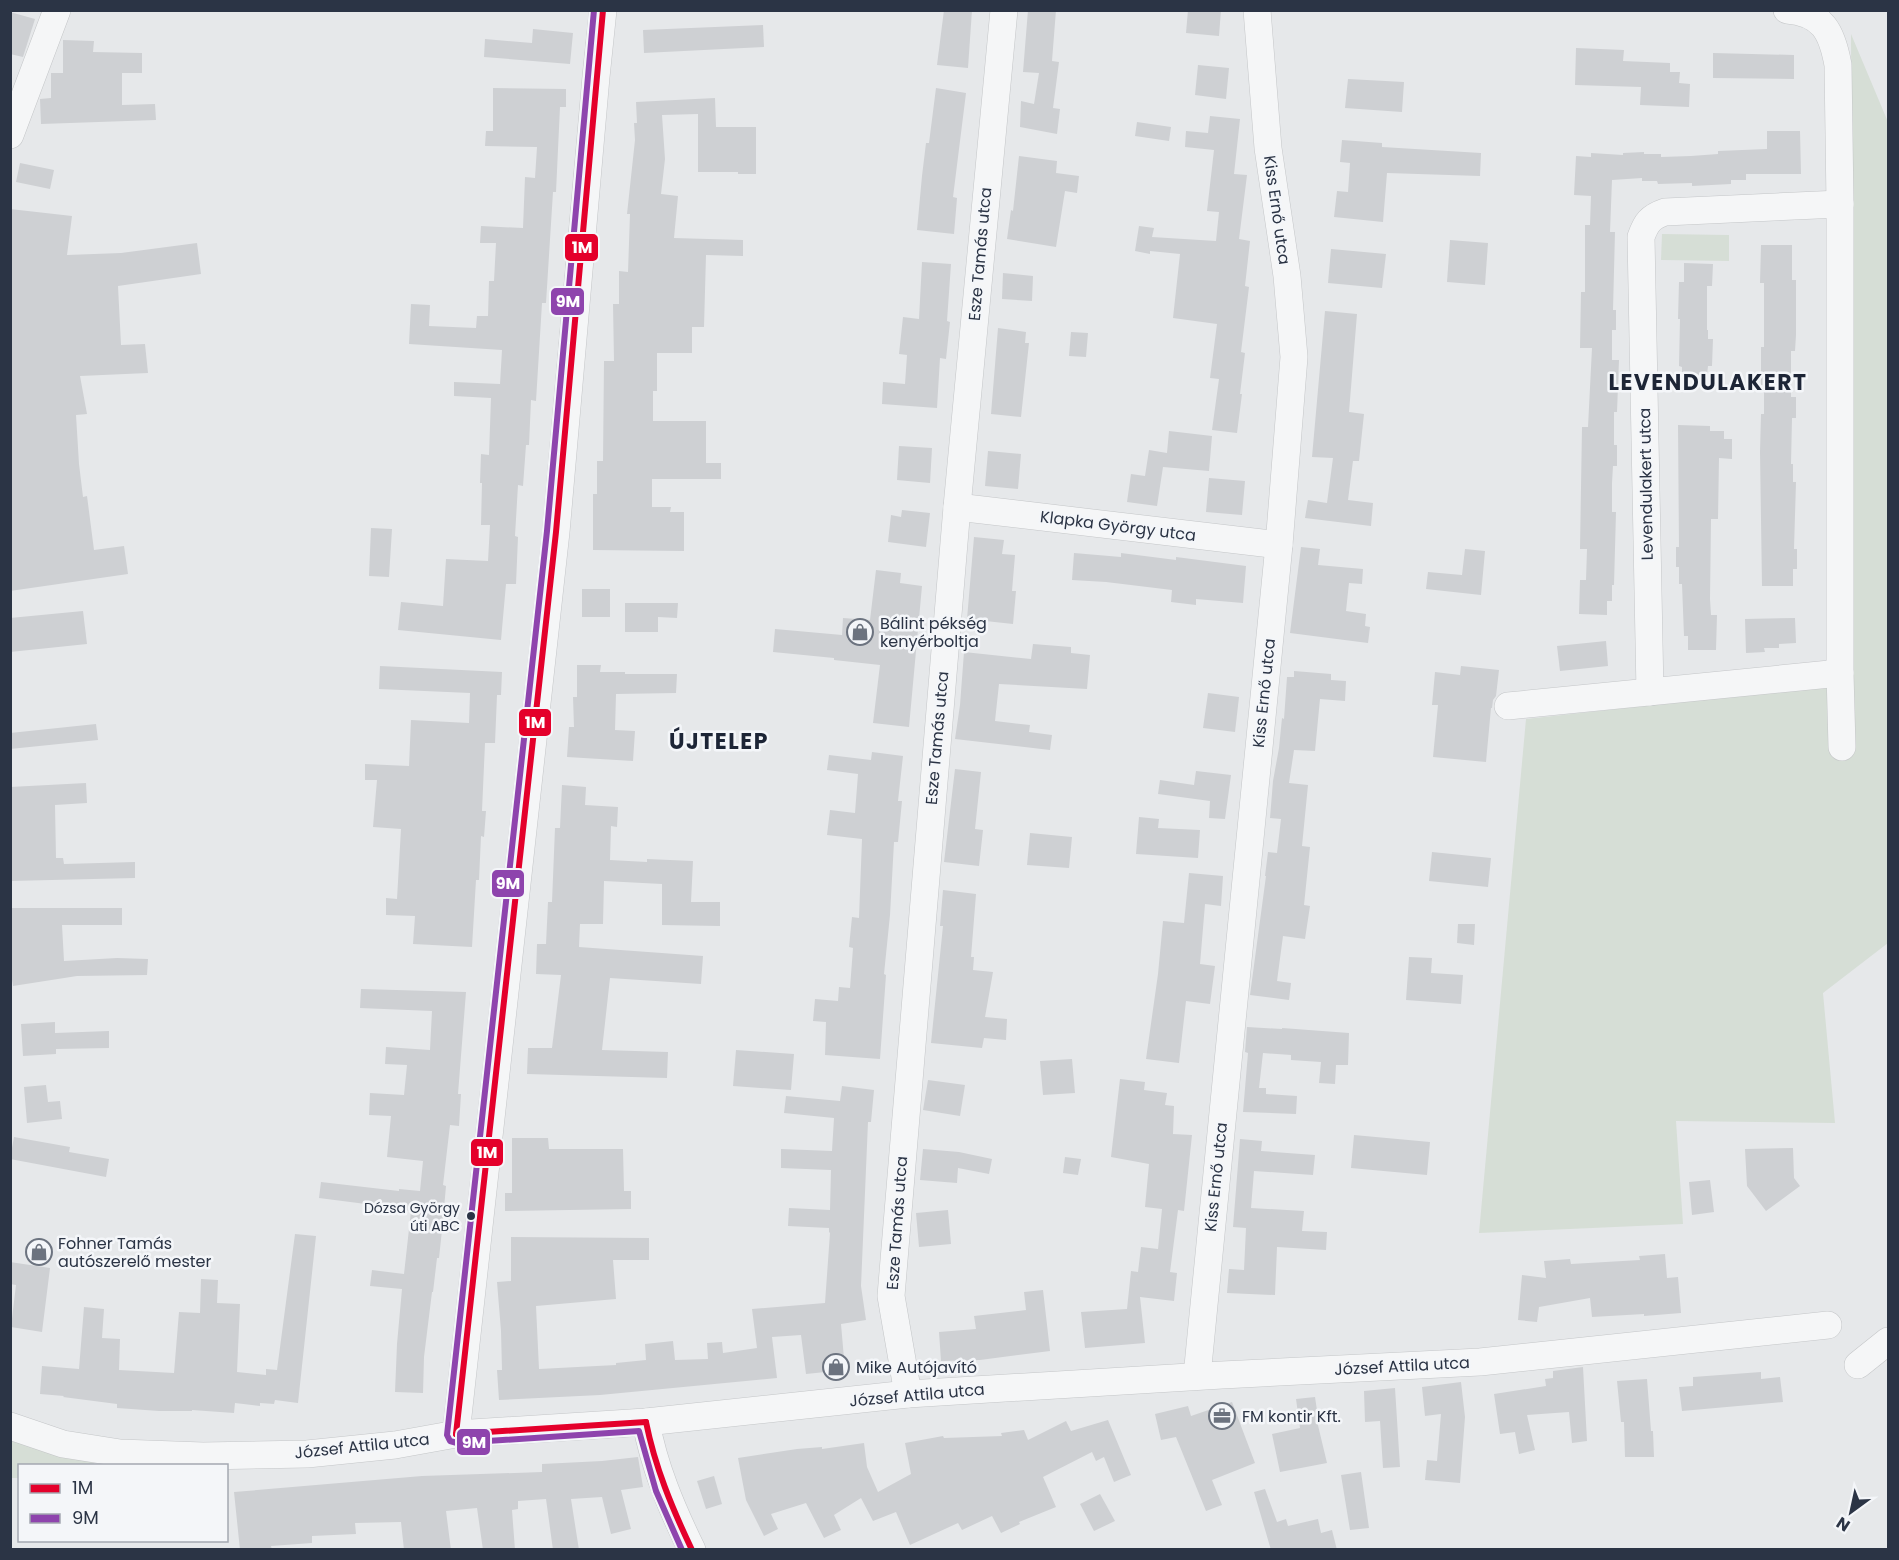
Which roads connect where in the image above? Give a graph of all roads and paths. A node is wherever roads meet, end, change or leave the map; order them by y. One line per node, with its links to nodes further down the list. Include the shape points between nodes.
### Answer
1 (57, 10): 6 (street)
2 (603, 10): 21 (street, via 556,532)
3 (1004, 10): 8 (street, Esze Tamás utca)
4 (1257, 10): 9 (street, Kiss Ernő utca, via 1268,148 1287,276 1294,357)
5 (1787, 10): 7 (street, via 1819,20 1834,43 1838,65)
6 (10, 135)
7 (1840, 204): 10 (street); 11 (street, Levendulakert utca, via 1665,212 1653,216 1645,225 1641,237)
8 (957, 507): 9 (street, Klapka György utca); 18 (street, Esze Tamás utca, via 891,1296)
9 (1279, 545): 17 (street, Kiss Ernő utca)
10 (1840, 673): 11 (street); 13 (street)
11 (1650, 692): 12 (street)
12 (1508, 706)
13 (1842, 747)
14 (1828, 1325): 17 (street, József Attila utca, via 1480,1362)
15 (1888, 1341): 16 (street)
16 (1858, 1365)
17 (1197, 1376): 18 (street, József Attila utca)
18 (908, 1394): 19 (street, József Attila utca)
19 (646, 1422): 21 (street, József Attila utca); 22 (street, via 651,1449 674,1513)
20 (10, 1426): 21 (street, József Attila utca, via 63,1444 120,1453 203,1456 308,1454)
21 (456, 1434)
22 (692, 1550)

